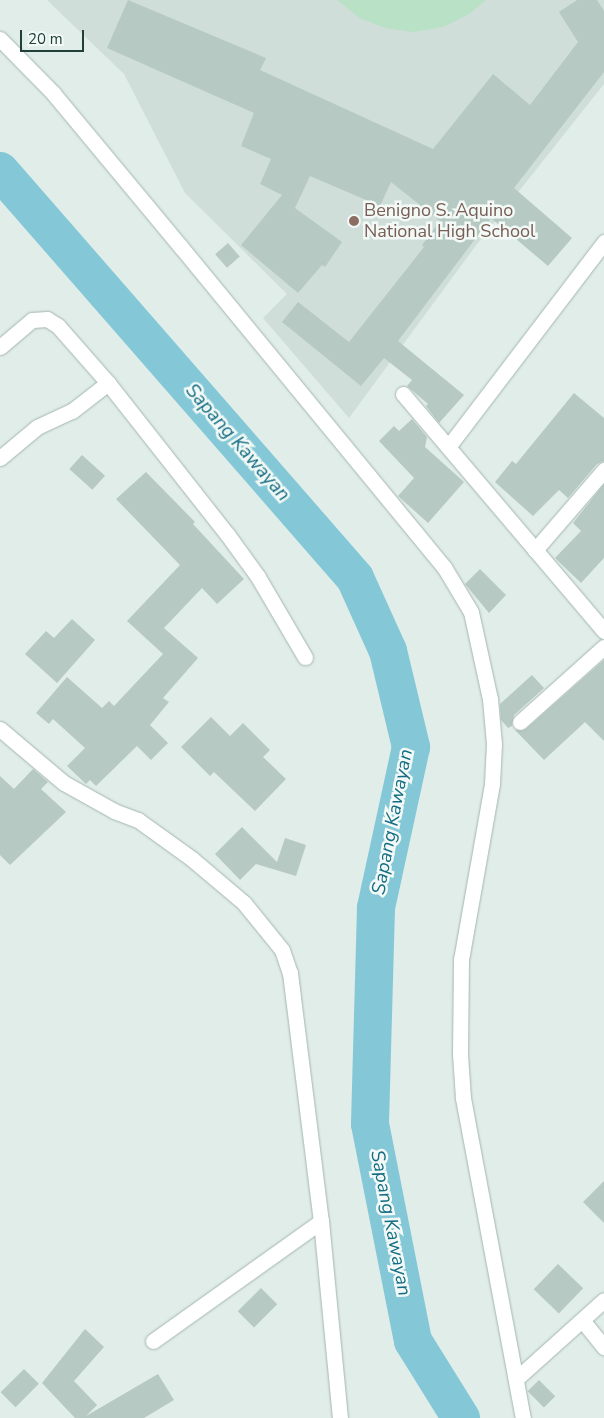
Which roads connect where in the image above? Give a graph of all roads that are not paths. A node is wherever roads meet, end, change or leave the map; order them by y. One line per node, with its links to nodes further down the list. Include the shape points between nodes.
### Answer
1 (0, 39): 20 (street, via 53,93 444,567 472,612 490,699 494,744 492,784 461,959 460,1054 463,1098)
2 (604, 242): 6 (street)
3 (0, 347): 4 (street, via 32,320 47,319 58,326)
4 (108, 383): 7 (street, via 72,410 37,427); 12 (street, via 258,577)
5 (403, 394): 6 (street)
6 (448, 447): 9 (street)
7 (0, 458)
8 (604, 470): 9 (street)
9 (534, 550): 10 (street)
10 (604, 631)
11 (604, 647): 13 (street)
12 (305, 657)
13 (520, 722)
14 (0, 729): 15 (street, via 64,783 114,811 138,820 192,859 244,903 273,935 290,973)
15 (321, 1222): 18 (street); 21 (street)
16 (604, 1300): 17 (street)
17 (582, 1320): 19 (street); 20 (street)
18 (153, 1342)
19 (604, 1347)
20 (516, 1380): 22 (street)
21 (340, 1418)
22 (523, 1418)

